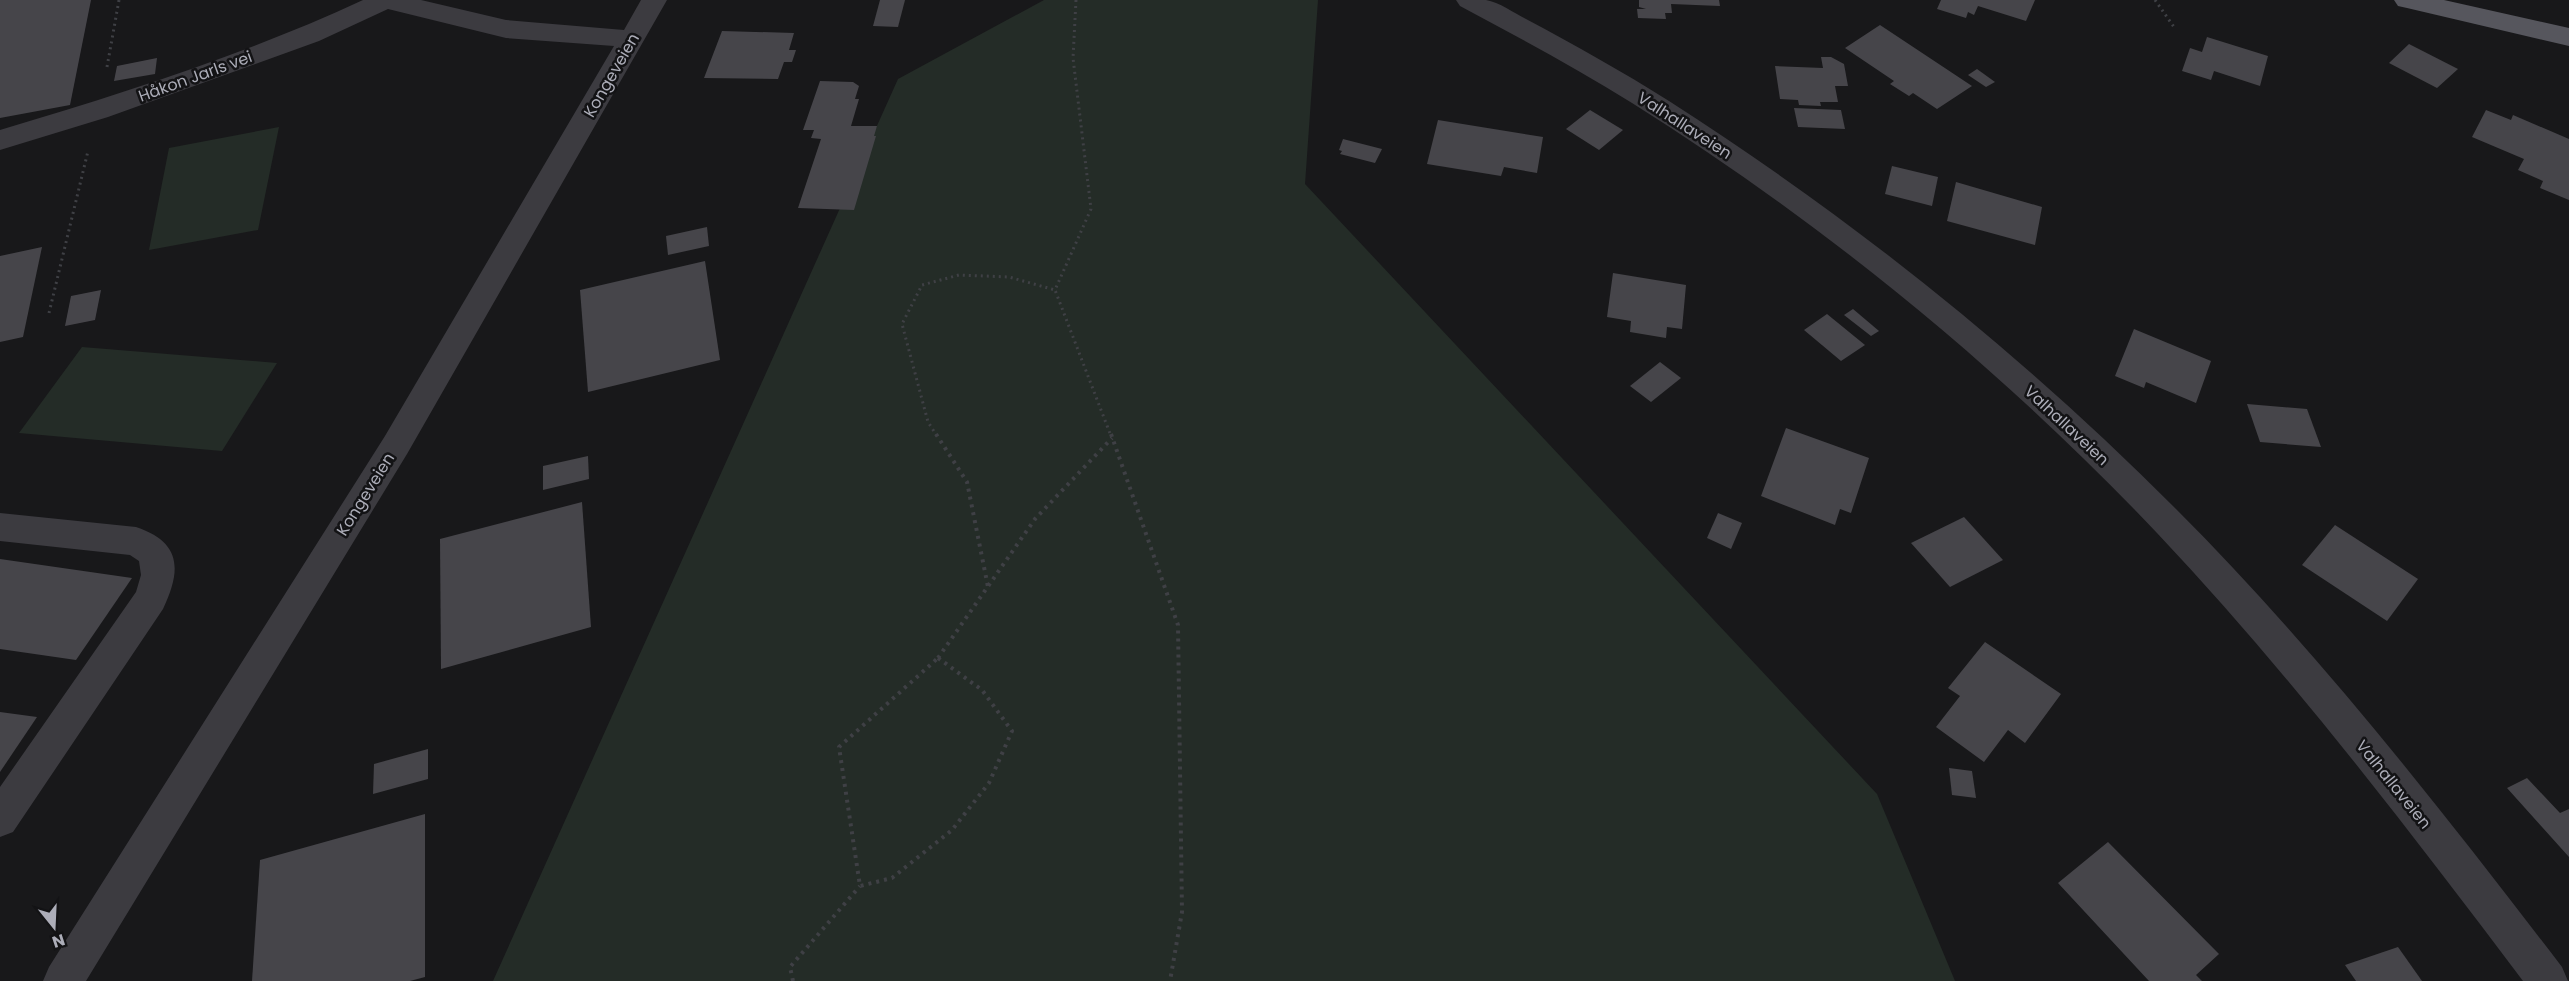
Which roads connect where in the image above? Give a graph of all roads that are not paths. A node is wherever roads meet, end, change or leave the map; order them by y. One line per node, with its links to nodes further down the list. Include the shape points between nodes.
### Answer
1 (386, 0): 6 (street, Håkon Jarls vei, via 506,29); 7 (street, Håkon Jarls vei, via 310,35 98,110)
2 (654, 0): 6 (street, Kongeveien)
3 (1469, 0): 11 (street, Valhallaveien, via 1682,121 1908,286 1999,362 2156,511 2275,641 2399,790)
4 (2407, 0): 5 (main road)
5 (2569, 37)
6 (632, 39): 10 (street, Kongeveien, via 396,445)
7 (0, 140)
8 (0, 527): 9 (street, via 136,541 155,553 158,575 151,598)
9 (0, 819)
10 (63, 981)
11 (2548, 981)

